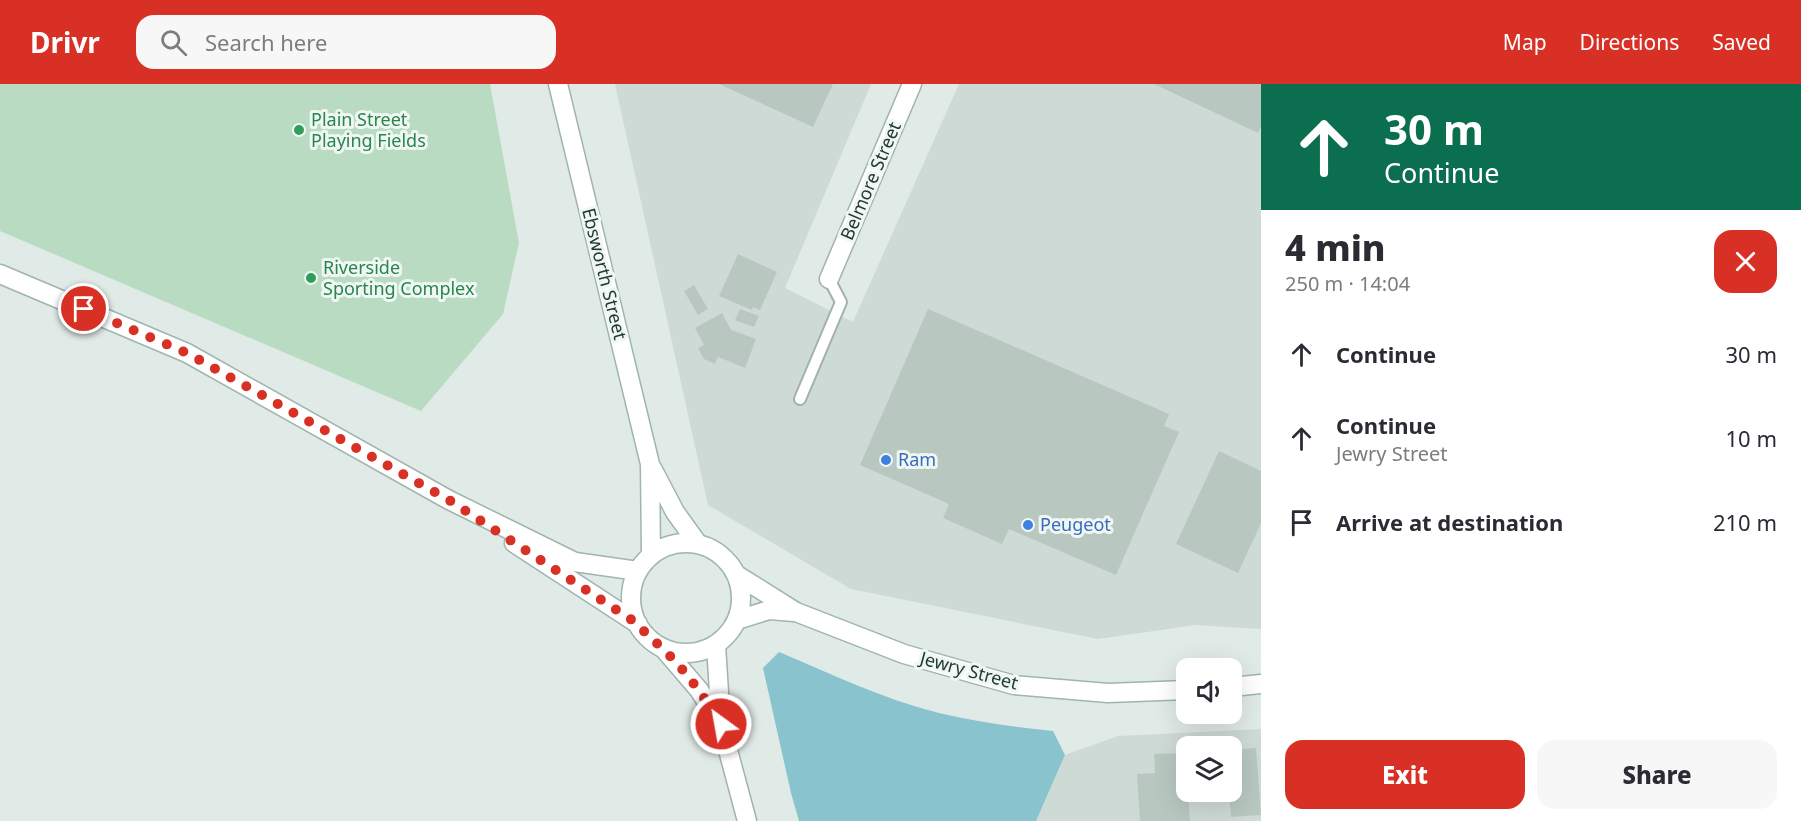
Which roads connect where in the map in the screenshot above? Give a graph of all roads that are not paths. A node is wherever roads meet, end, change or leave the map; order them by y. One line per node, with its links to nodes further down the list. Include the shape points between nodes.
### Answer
1 (558, 84): 6 (main road, Ebsworth Street)
2 (912, 84): 4 (main road, Belmore Street)
3 (0, 273): 7 (main road, via 187,353)
4 (829, 279): 5 (lane, via 841,302)
5 (800, 399)
6 (650, 464): 8 (main road, Ebsworth Street, via 675,513); 9 (main road, Ebsworth Street)
7 (449, 500): 10 (main road, via 575,562); 14 (main road)
8 (698, 544): 9 (main road, via 668,546); 11 (main road, via 716,551)
9 (651, 555): 10 (main road)
10 (638, 571): 14 (main road, via 632,588 632,606)
11 (737, 576): 12 (main road, Jewry Street); 13 (main road, via 741,601)
12 (796, 612): 13 (main road, Jewry Street, via 768,610); 19 (main road, Jewry Street, via 904,654 1014,685 1108,693)
13 (737, 620): 15 (main road)
14 (638, 624): 16 (main road, via 647,637)
15 (716, 645): 16 (main road, via 698,652 680,653); 20 (main road)
16 (663, 648): 20 (main road, via 699,690)
17 (1261, 684): 18 (main road)
18 (1242, 686)
19 (1176, 690)
20 (721, 724): 21 (main road)
21 (747, 821)

